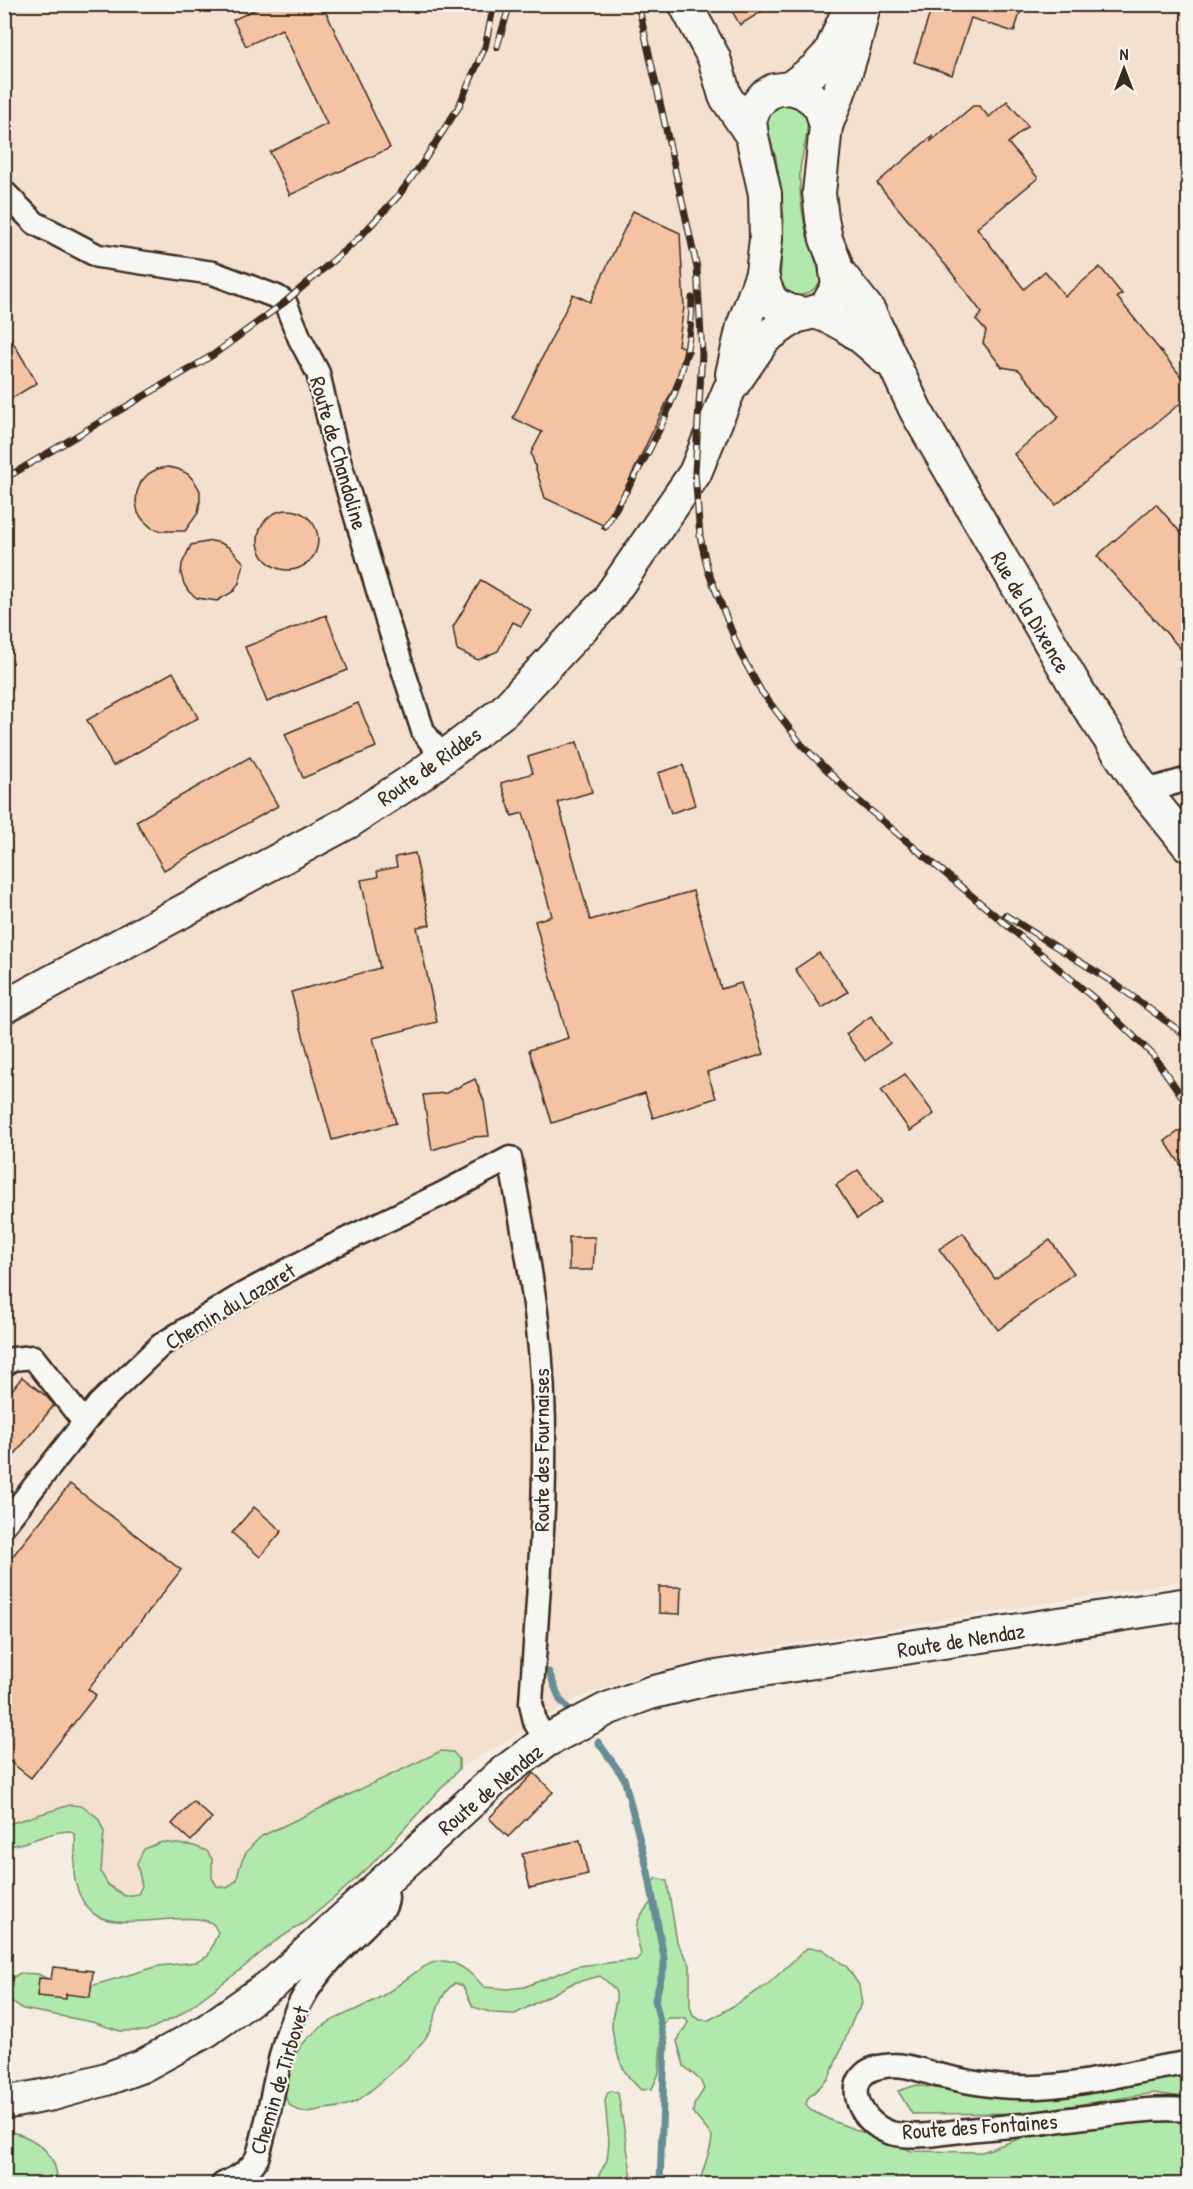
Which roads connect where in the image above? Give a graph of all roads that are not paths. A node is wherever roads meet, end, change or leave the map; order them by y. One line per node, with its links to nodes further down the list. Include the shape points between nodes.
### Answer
1 (685, 4): 4 (main road)
2 (852, 4): 5 (main road, via 830,53 814,69)
3 (864, 4): 6 (main road)
4 (714, 58): 5 (main road, via 734,74); 7 (main road, via 725,96)
5 (781, 90): 6 (main road, via 803,92 814,100); 7 (main road, via 755,107 750,120)
6 (826, 126): 9 (main road, via 819,194)
7 (752, 136): 10 (main road, via 765,194)
8 (4, 192): 14 (street, Route de Chandoline, via 35,223 98,256 213,273 285,302 318,373 336,450 423,731)
9 (836, 269): 11 (main road, Route de Riddes, via 838,286 833,298); 12 (main road, Rue de la Dixence, via 869,311)
10 (762, 274): 11 (main road, via 775,304); 13 (main road, Route de Riddes, via 743,326)
11 (809, 313): 12 (main road, Rue de la Dixence, via 840,321); 13 (main road, Route de Riddes, via 784,323 765,338)
12 (894, 366): 16 (main road, Rue de la Dixence, via 916,411 1084,701)
13 (729, 390): 14 (main road, Route de Riddes, via 695,472 606,602 504,711)
14 (443, 759): 18 (main road, Route de Riddes, via 347,823)
15 (1188, 779): 16 (street)
16 (1146, 793): 17 (main road, Rue de la Dixence)
17 (1188, 844)
18 (4, 1007)
19 (510, 1158): 21 (street, Chemin du Lazaret, via 240,1296 161,1345); 24 (street, Route des Fournaises, via 538,1329 544,1424 543,1515 531,1703)
20 (4, 1365): 21 (street, via 13,1359 33,1356)
21 (84, 1422): 22 (street, Chemin du Lazaret)
22 (4, 1525)
23 (1188, 1604): 24 (main road, Route de Nendaz, via 716,1677 679,1685)
24 (540, 1732): 25 (main road, Route de Nendaz, via 500,1775)
25 (380, 1886): 27 (main road, Route de Nendaz, via 275,1982 176,2049 106,2079); 29 (street, Chemin de Tirbovet, via 387,1893 385,1906 309,1987 294,2014 257,2158 243,2174)
26 (1188, 2062): 28 (street, Route des Fontaines, via 1057,2086 1017,2087 977,2083 911,2067 884,2066 865,2073 857,2088 866,2118 888,2132 906,2135 1137,2111)
27 (4, 2103)
28 (1188, 2110)
29 (223, 2184)

